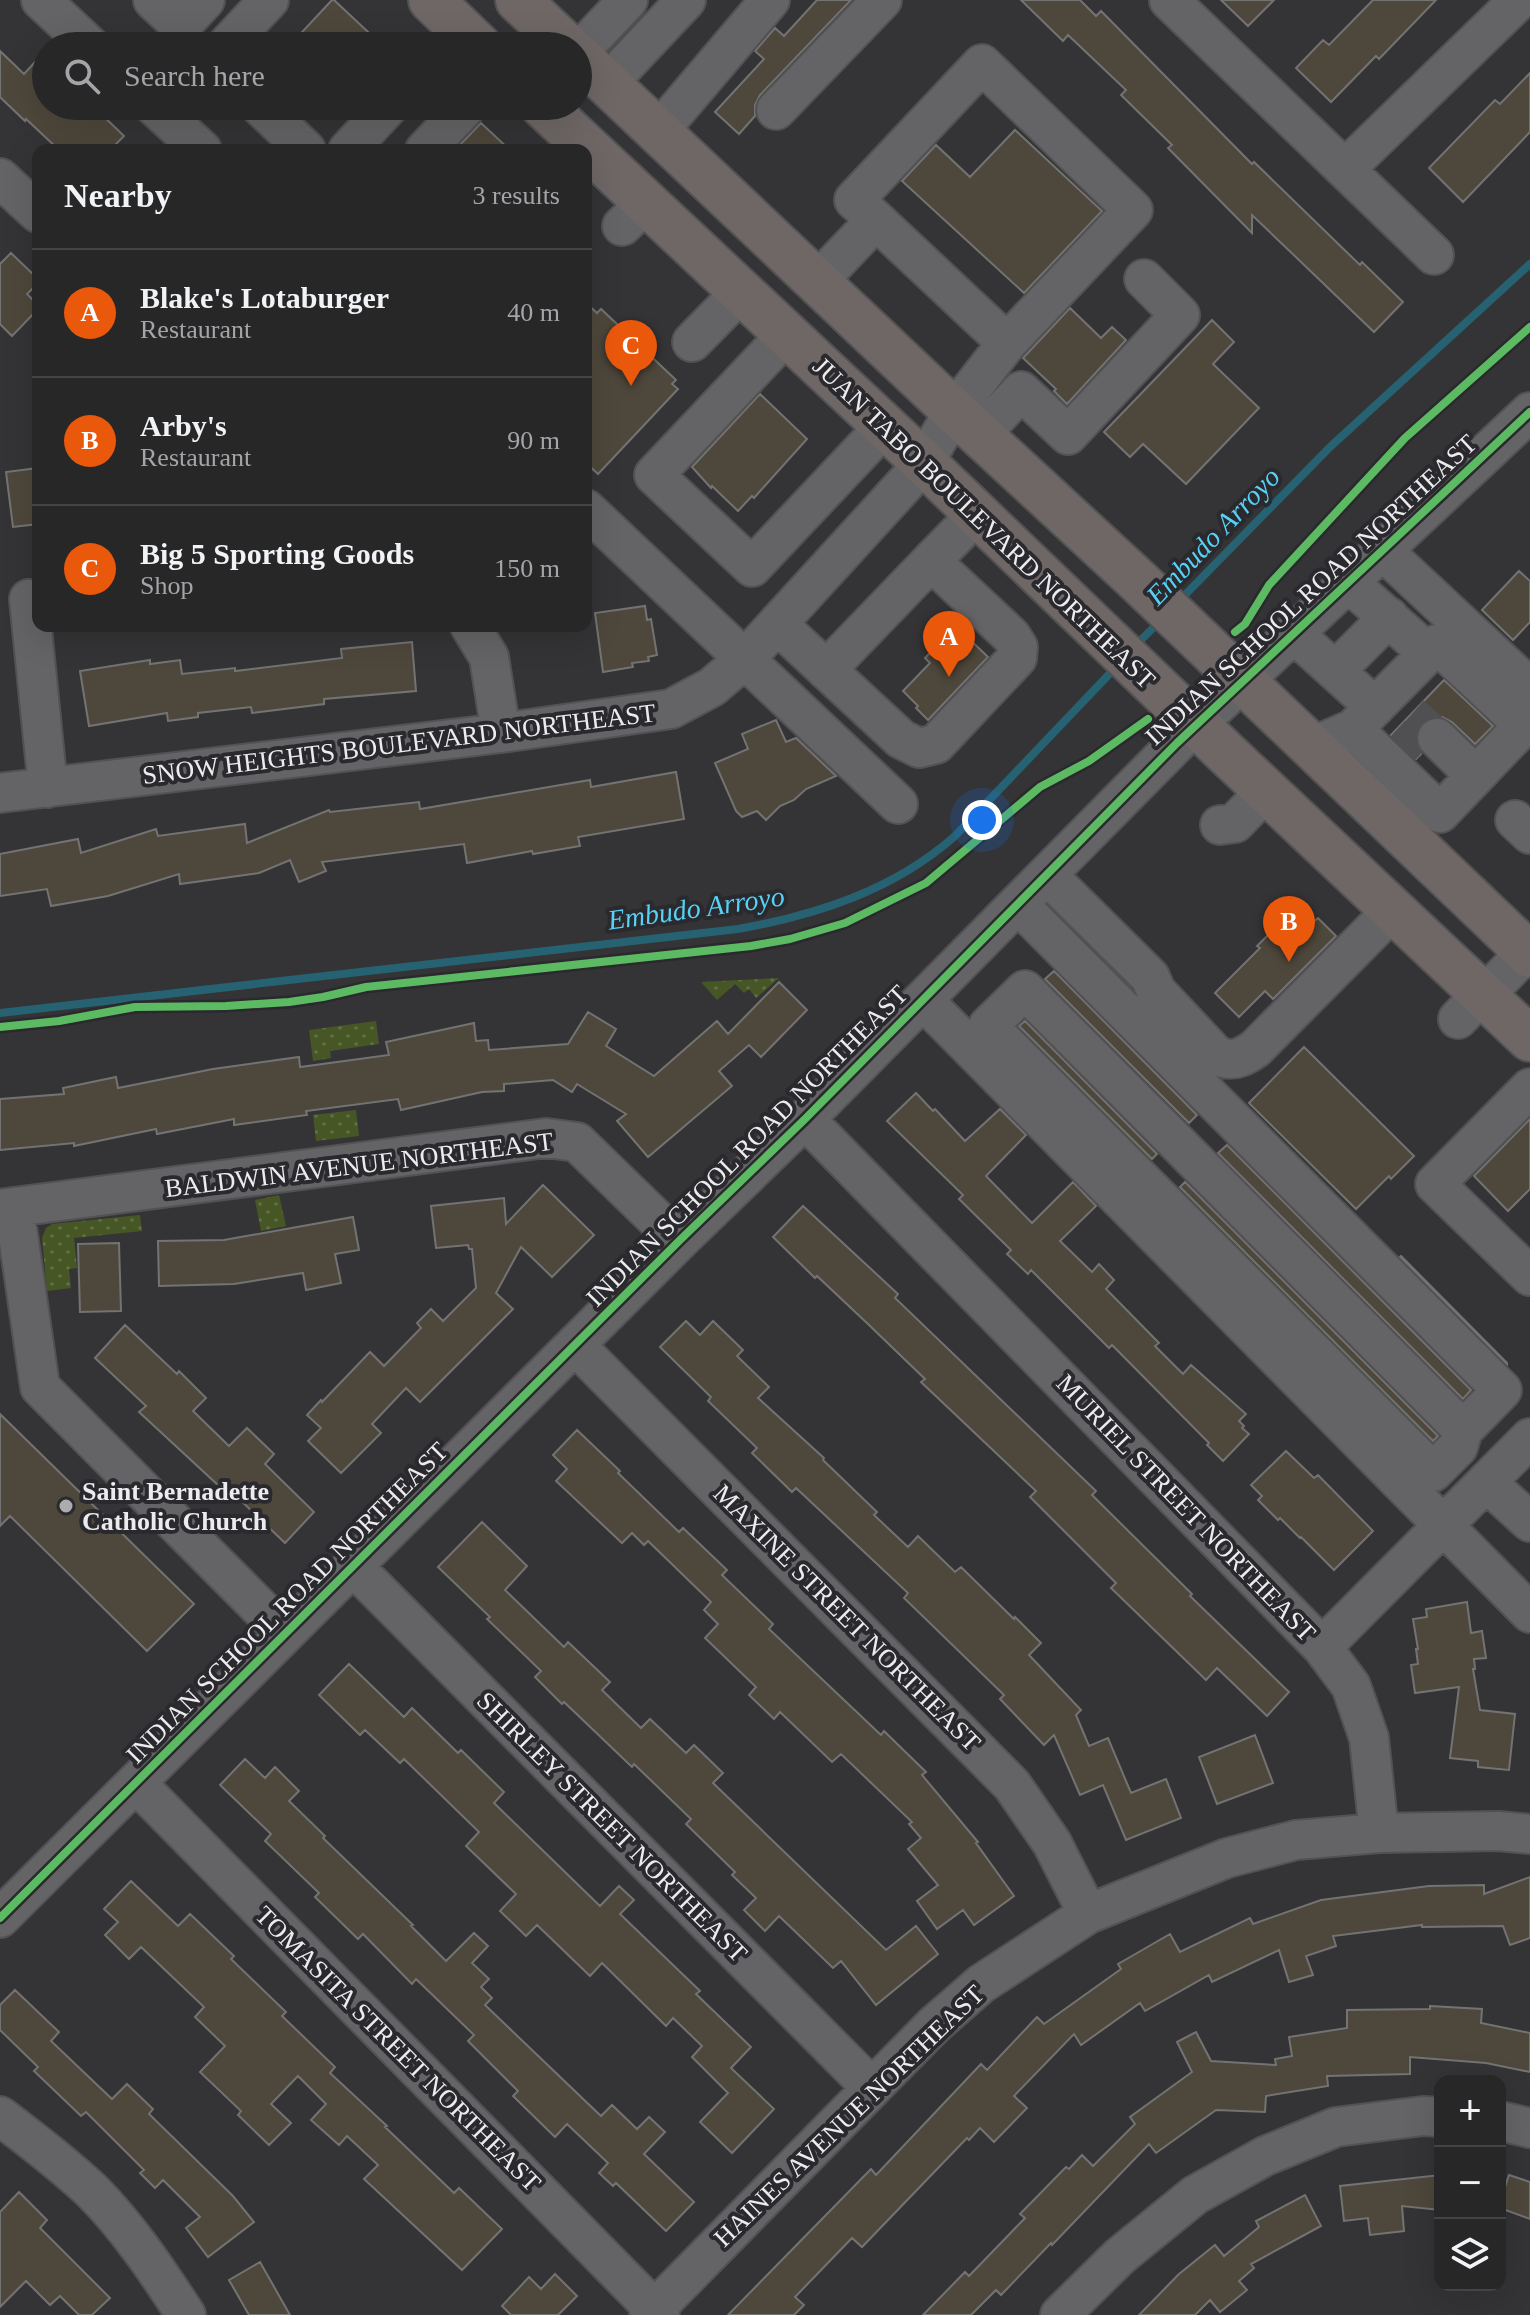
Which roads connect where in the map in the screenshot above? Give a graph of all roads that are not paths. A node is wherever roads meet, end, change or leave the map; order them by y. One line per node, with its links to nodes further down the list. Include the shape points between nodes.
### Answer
1 (41, 0): 13 (street)
2 (153, 0): 3 (street, via 181,26)
3 (205, 0)
4 (269, 0): 14 (street)
5 (431, 0): 15 (main road)
6 (518, 0): 16 (main road)
7 (686, 0): 18 (street)
8 (770, 0): 26 (street)
9 (882, 0): 20 (street)
10 (1169, 0): 33 (street)
11 (1519, 0): 33 (street)
12 (626, 1): 17 (street)
13 (75, 32)
14 (239, 32)
15 (456, 32)
16 (552, 32)
17 (592, 58)
18 (592, 62)
19 (592, 69): 26 (main road)
20 (776, 110)
21 (169, 120): 27 (street)
22 (275, 120): 28 (street)
23 (376, 120): 29 (street)
24 (454, 120): 30 (street)
25 (557, 120): 31 (main road, JUAN TABO BOULEVARD NORTHEAST)
26 (658, 132): 39 (main road)
27 (195, 144)
28 (300, 144)
29 (354, 144)
30 (431, 144)
31 (581, 144)
32 (592, 156): 40 (main road, JUAN TABO BOULEVARD NORTHEAST, via 634,214)
33 (1345, 169): 37 (street)
34 (0, 179): 35 (street)
35 (32, 208)
36 (876, 220): 39 (street); 43 (street); 43 (street, via 854,200 982,64 1133,210)
37 (1434, 255)
38 (1144, 279): 45 (street, via 1180,315 1068,435 1021,391)
39 (817, 282): 45 (main road)
40 (741, 292): 41 (main road, JUAN TABO BOULEVARD NORTHEAST); 42 (street)
41 (786, 335): 46 (main road, JUAN TABO BOULEVARD NORTHEAST); 51 (street, via 654,475 752,567)
42 (692, 342)
43 (1007, 343): 45 (street)
44 (1530, 412): 50 (street, INDIAN SCHOOL ROAD NORTHEAST)
45 (967, 423): 47 (street, SNOW HEIGHTS BOULEVARD NORTHEAST); 66 (main road)
46 (884, 427): 47 (main road, JUAN TABO BOULEVARD NORTHEAST); 51 (street)
47 (924, 463): 48 (main road, JUAN TABO BOULEVARD NORTHEAST); 54 (street, SNOW HEIGHTS BOULEVARD NORTHEAST)
48 (977, 514): 52 (street); 68 (main road, JUAN TABO BOULEVARD NORTHEAST)
49 (592, 515): 63 (street)
50 (1382, 550): 53 (street, INDIAN SCHOOL ROAD NORTHEAST); 67 (street)
51 (763, 556): 54 (street)
52 (931, 561): 64 (street); 64 (street, via 1018,647 1017,658 936,744 919,748 901,739)
53 (1348, 582): 56 (street); 61 (street, INDIAN SCHOOL ROAD NORTHEAST)
54 (804, 593): 57 (street, SNOW HEIGHTS BOULEVARD NORTHEAST)
55 (29, 599): 58 (street)
56 (1389, 617): 62 (street); 65 (street)
57 (777, 624): 63 (street, SNOW HEIGHTS BOULEVARD NORTHEAST); 64 (street)
58 (32, 629)
59 (32, 632): 72 (street)
60 (474, 632): 70 (street, via 489,657)
61 (1293, 633): 65 (street); 66 (street, INDIAN SCHOOL ROAD NORTHEAST)
62 (1428, 653): 69 (street); 75 (street, via 1437,644 1524,725)
63 (746, 658): 70 (street, SNOW HEIGHTS BOULEVARD NORTHEAST, via 712,687 671,709); 76 (street)
64 (826, 670)
65 (1335, 671): 69 (street)
66 (1242, 681): 68 (street, INDIAN SCHOOL ROAD NORTHEAST); 71 (main road)
67 (1530, 688)
68 (1197, 724): 73 (main road, JUAN TABO BOULEVARD NORTHEAST); 78 (street, INDIAN SCHOOL ROAD NORTHEAST)
69 (1393, 724): 71 (street); 75 (street); 75 (street)
70 (501, 733): 72 (street, SNOW HEIGHTS BOULEVARD NORTHEAST)
71 (1312, 747): 75 (main road)
72 (48, 788): 74 (street, SNOW HEIGHTS BOULEVARD NORTHEAST)
73 (1266, 791): 77 (street, via 1235,823); 80 (main road, JUAN TABO BOULEVARD NORTHEAST, via 1308,850)
74 (0, 793)
75 (1442, 802): 81 (main road)
76 (898, 804)
77 (1220, 825)
78 (1047, 875): 79 (street, INDIAN SCHOOL ROAD NORTHEAST); 80 (street, via 1165,976 1156,991 1216,1055 1228,1060 1256,1048)
79 (1018, 904): 82 (street, INDIAN SCHOOL ROAD NORTHEAST); 86 (street)
80 (1393, 910): 83 (main road, JUAN TABO BOULEVARD NORTHEAST)
81 (1529, 952): 83 (street)
82 (923, 1000): 87 (street, INDIAN SCHOOL ROAD NORTHEAST); 101 (street)
83 (1475, 1003): 84 (main road, JUAN TABO BOULEVARD NORTHEAST)
84 (1530, 1039)
85 (1530, 1088): 92 (street, via 1435,1184)
86 (1224, 1111): 88 (street); 93 (street)
87 (805, 1119): 91 (street, INDIAN SCHOOL ROAD NORTHEAST); 105 (street, MURIEL STREET NORTHEAST)
88 (1185, 1150): 89 (street); 89 (street, via 1025,990 988,1026); 94 (street)
89 (1148, 1187): 96 (street)
90 (7, 1208): 91 (street, BALDWIN AVENUE NORTHEAST, via 546,1138 577,1142); 104 (street, via 40,1387)
91 (679, 1241): 95 (street, INDIAN SCHOOL ROAD NORTHEAST)
92 (1527, 1267)
93 (1396, 1283): 94 (street); 97 (street, via 1502,1390)
94 (1358, 1325): 96 (street); 97 (street)
95 (575, 1345): 102 (street, INDIAN SCHOOL ROAD NORTHEAST); 109 (street, MAXINE STREET NORTHEAST, via 1012,1785 1052,1843)
96 (1324, 1363): 97 (street, via 1433,1472 1458,1447)
97 (1463, 1430)
98 (1527, 1446): 99 (street)
99 (1486, 1482): 100 (street); 101 (street)
100 (1530, 1522)
101 (1443, 1526): 103 (street); 105 (street)
102 (353, 1566): 104 (street, INDIAN SCHOOL ROAD NORTHEAST); 111 (street, SHIRLEY STREET NORTHEAST)
103 (1530, 1613)
104 (285, 1633): 106 (street, INDIAN SCHOOL ROAD NORTHEAST)
105 (1322, 1647): 107 (street, MURIEL STREET NORTHEAST, via 1351,1686 1369,1738)
106 (136, 1783): 110 (street, INDIAN SCHOOL ROAD NORTHEAST); 116 (street, TOMASITA STREET NORTHEAST)
107 (1379, 1833): 108 (street); 109 (street, HAINES AVENUE NORTHEAST, via 1296,1840 1227,1858)
108 (1530, 1834)
109 (1088, 1914): 111 (street, HAINES AVENUE NORTHEAST, via 981,1984)
110 (0, 1918)
111 (872, 2088): 116 (street, HAINES AVENUE NORTHEAST)
112 (0, 2116): 117 (street, via 93,2193)
113 (1431, 2117): 118 (street, via 1336,2127 1265,2156 1195,2195 1120,2256)
114 (1506, 2122): 115 (street)
115 (1530, 2128)
116 (654, 2313)
117 (186, 2315)
118 (1060, 2315)

